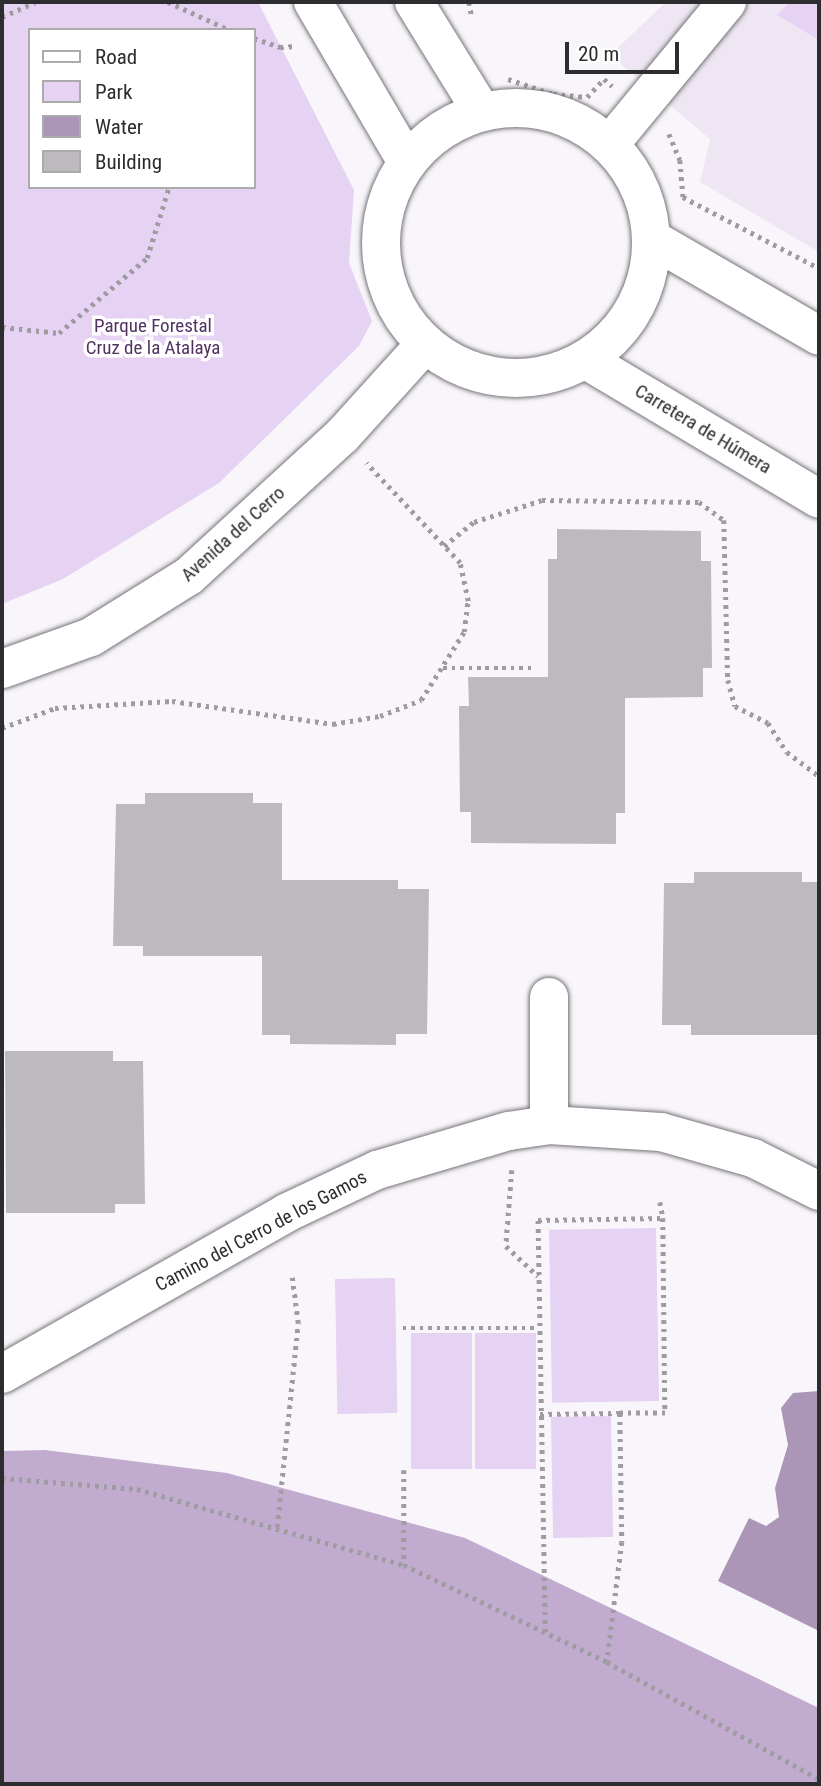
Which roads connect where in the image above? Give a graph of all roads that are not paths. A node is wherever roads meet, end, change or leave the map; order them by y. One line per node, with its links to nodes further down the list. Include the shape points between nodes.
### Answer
1 (313, 2): 6 (street)
2 (414, 2): 4 (street)
3 (727, 2): 5 (street)
4 (482, 112): 5 (street, via 516,107 550,112 582,124); 6 (street, via 440,131)
5 (610, 145): 7 (street, via 641,188)
6 (407, 162): 9 (street, via 388,198 380,237 384,277 400,313)
7 (652, 239): 8 (street); 10 (street, via 645,287 622,328)
8 (819, 336)
9 (425, 344): 10 (street, via 475,372 532,378); 12 (street, Avenida del Cerro, via 342,436 190,576 91,637)
10 (586, 360): 11 (street, Carretera de Húmera)
11 (819, 499)
12 (2, 669)
13 (549, 998): 14 (street)
14 (549, 1125): 15 (street, Camino del Cerro de los Gamos, via 661,1132 753,1158); 16 (street, Camino del Cerro de los Gamos, via 509,1131 365,1175 286,1213)
15 (819, 1191)
16 (2, 1374)

